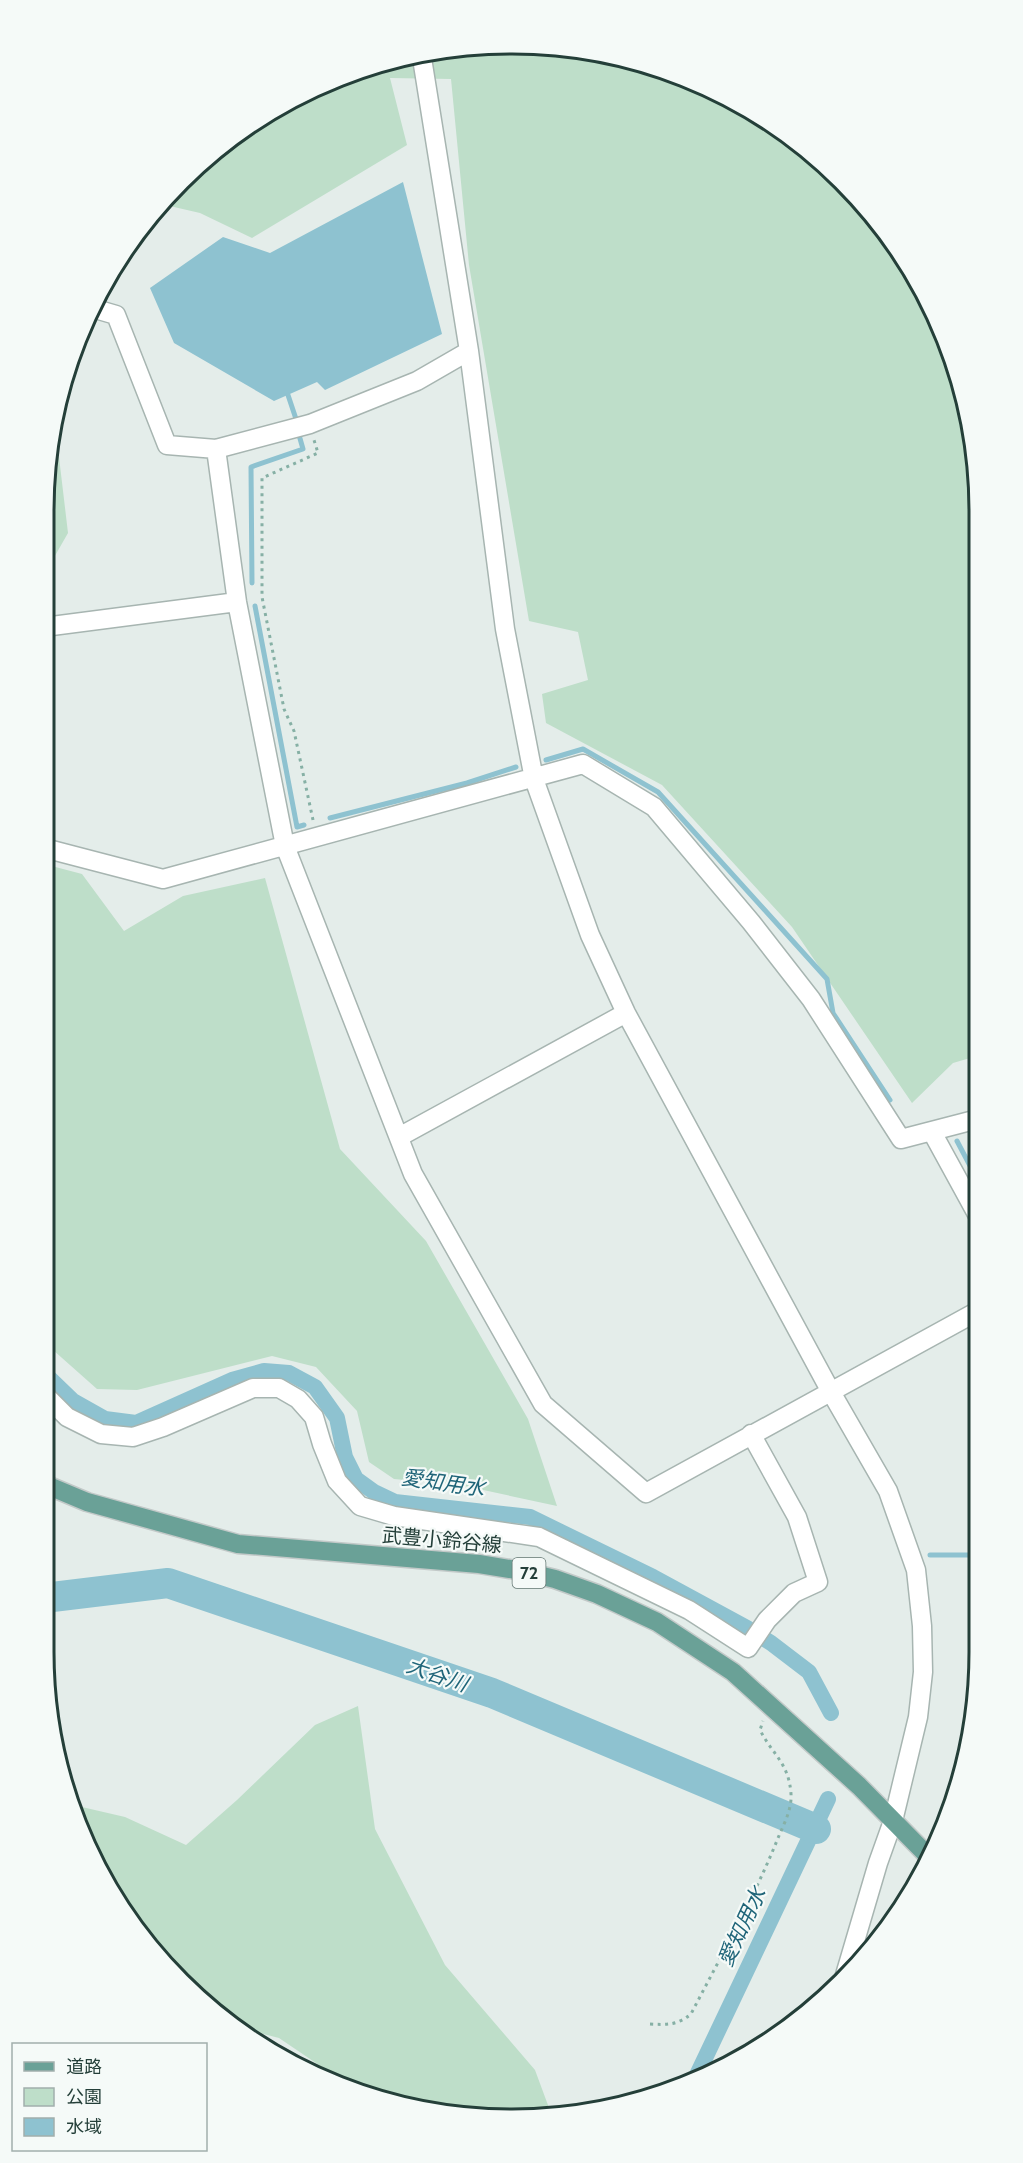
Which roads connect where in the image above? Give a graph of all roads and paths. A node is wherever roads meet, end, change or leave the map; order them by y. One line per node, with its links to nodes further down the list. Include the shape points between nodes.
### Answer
1 (423, 63): 3 (street)
2 (100, 310): 5 (street, via 116,315 167,445)
3 (469, 351): 4 (street, via 417,381); 8 (street, via 505,629)
4 (310, 424): 5 (street); 9 (path, via 318,453 262,478 262,597 284,709 294,731)
5 (216, 449): 6 (street)
6 (237, 602): 7 (street); 10 (street)
7 (54, 626)
8 (534, 779): 9 (street); 12 (street, via 590,936); 14 (street, via 583,764 654,807 811,999 901,1139)
9 (317, 837): 10 (street)
10 (285, 846): 11 (street, via 163,879); 15 (street)
11 (54, 851)
12 (626, 1013): 15 (street); 18 (street)
13 (969, 1122): 14 (street)
14 (932, 1132): 16 (street)
15 (399, 1137): 20 (street, via 413,1174 543,1404 646,1493)
16 (969, 1200)
17 (969, 1316): 18 (street)
18 (831, 1392): 20 (street); 23 (street, via 888,1491 916,1570 923,1672 918,1717)
19 (54, 1404): 20 (street, via 67,1417 101,1434 132,1437 253,1388 279,1388 298,1399 314,1417 337,1481 360,1506 394,1516 539,1537 689,1610 748,1648 763,1624 794,1593 818,1582 797,1517)
20 (751, 1434)
21 (54, 1488): 22 (main road, 武豊小鈴谷線 / 72, via 87,1502 238,1544 449,1561 555,1579 657,1622 734,1672)
22 (774, 1708): 23 (main road, 武豊小鈴谷線 / 72); 26 (path, via 760,1730 789,1776 789,1811 768,1862 692,2014 682,2022)
23 (893, 1821): 24 (main road, 武豊小鈴谷線 / 72); 25 (street)
24 (923, 1851)
25 (850, 1959)
26 (650, 2024)

